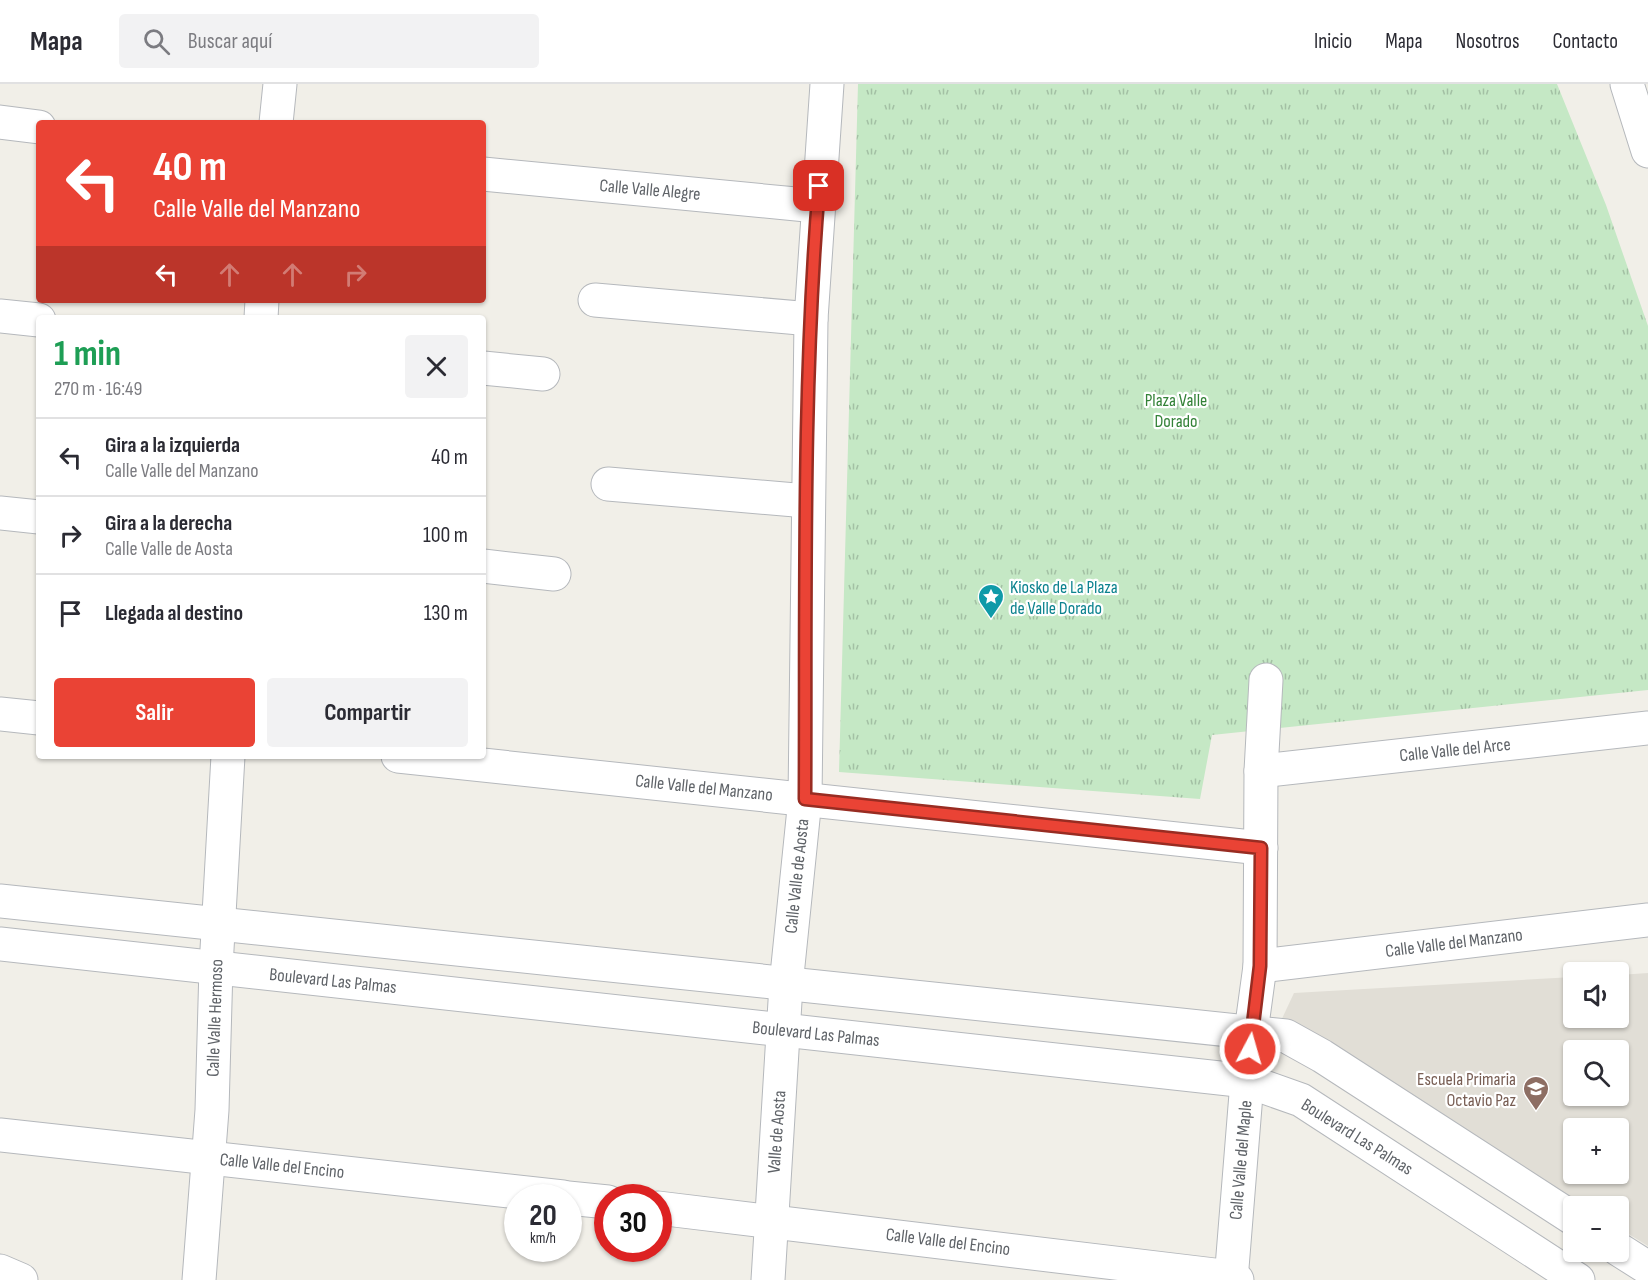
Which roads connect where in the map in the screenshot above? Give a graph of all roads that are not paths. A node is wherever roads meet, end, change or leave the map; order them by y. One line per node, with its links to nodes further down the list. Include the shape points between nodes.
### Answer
1 (280, 84): 4 (street)
2 (826, 84): 9 (street, Calle Valle de Aosta)
3 (1627, 84): 7 (street)
4 (276, 120)
5 (0, 122): 6 (street)
6 (36, 127)
7 (1648, 151)
8 (486, 174): 9 (street, Calle Valle Alegre)
9 (817, 206): 12 (street, Calle Valle de Aosta)
10 (595, 300): 12 (street)
11 (0, 316): 13 (street)
12 (811, 319): 17 (street, Calle Valle de Aosta)
13 (36, 320)
14 (486, 368): 15 (street)
15 (543, 374)
16 (608, 484): 17 (street)
17 (807, 501): 29 (street, Calle Valle de Aosta)
18 (0, 513): 19 (street)
19 (36, 517)
20 (486, 566): 21 (street)
21 (554, 574)
22 (1266, 680): 28 (street, Calle Valle del Maple)
23 (0, 714): 24 (street)
24 (36, 718)
25 (1648, 728): 28 (street, Calle Valle del Arce)
26 (228, 759): 33 (street, Calle Valle Hermoso)
27 (426, 759): 29 (street, Calle Valle del Manzano)
28 (1261, 771): 30 (street, Calle Valle del Maple)
29 (805, 799): 30 (street, Calle Valle del Manzano); 37 (street, Calle Valle de Aosta)
30 (1261, 848): 35 (street, Calle Valle del Maple)
31 (0, 902): 33 (street)
32 (1648, 920): 35 (street, Calle Valle del Manzano)
33 (220, 926): 36 (street, Calle Valle Hermoso); 37 (street)
34 (0, 944): 36 (street, Boulevard Las Palmas)
35 (1260, 966): 39 (street, Calle Valle del Maple)
36 (216, 967): 38 (street, Boulevard Las Palmas); 42 (street, Calle Valle Hermoso)
37 (786, 985): 38 (street, Valle de Aosta); 39 (street)
38 (785, 1031): 40 (street, Boulevard Las Palmas); 46 (street, Valle de Aosta)
39 (1251, 1032): 40 (street, Calle Valle del Maple); 45 (street, via 1286,1036 1322,1056)
40 (1247, 1082): 50 (street, Calle Valle del Maple); 54 (street, Boulevard Las Palmas, via 1301,1100)
41 (0, 1135): 42 (street, Calle Valle del Encino)
42 (209, 1157): 43 (street, Calle Valle del Encino); 52 (street, Calle Valle Hermoso)
43 (504, 1190)
44 (672, 1209): 46 (street, Calle Valle del Encino)
45 (1563, 1212)
46 (771, 1220): 50 (street, Calle Valle del Encino); 53 (street, Valle de Aosta)
47 (1629, 1256): 48 (street)
48 (1648, 1268)
49 (0, 1271): 51 (street)
50 (1233, 1279)
51 (21, 1280)
52 (199, 1280)
53 (768, 1280)
54 (1578, 1280)

